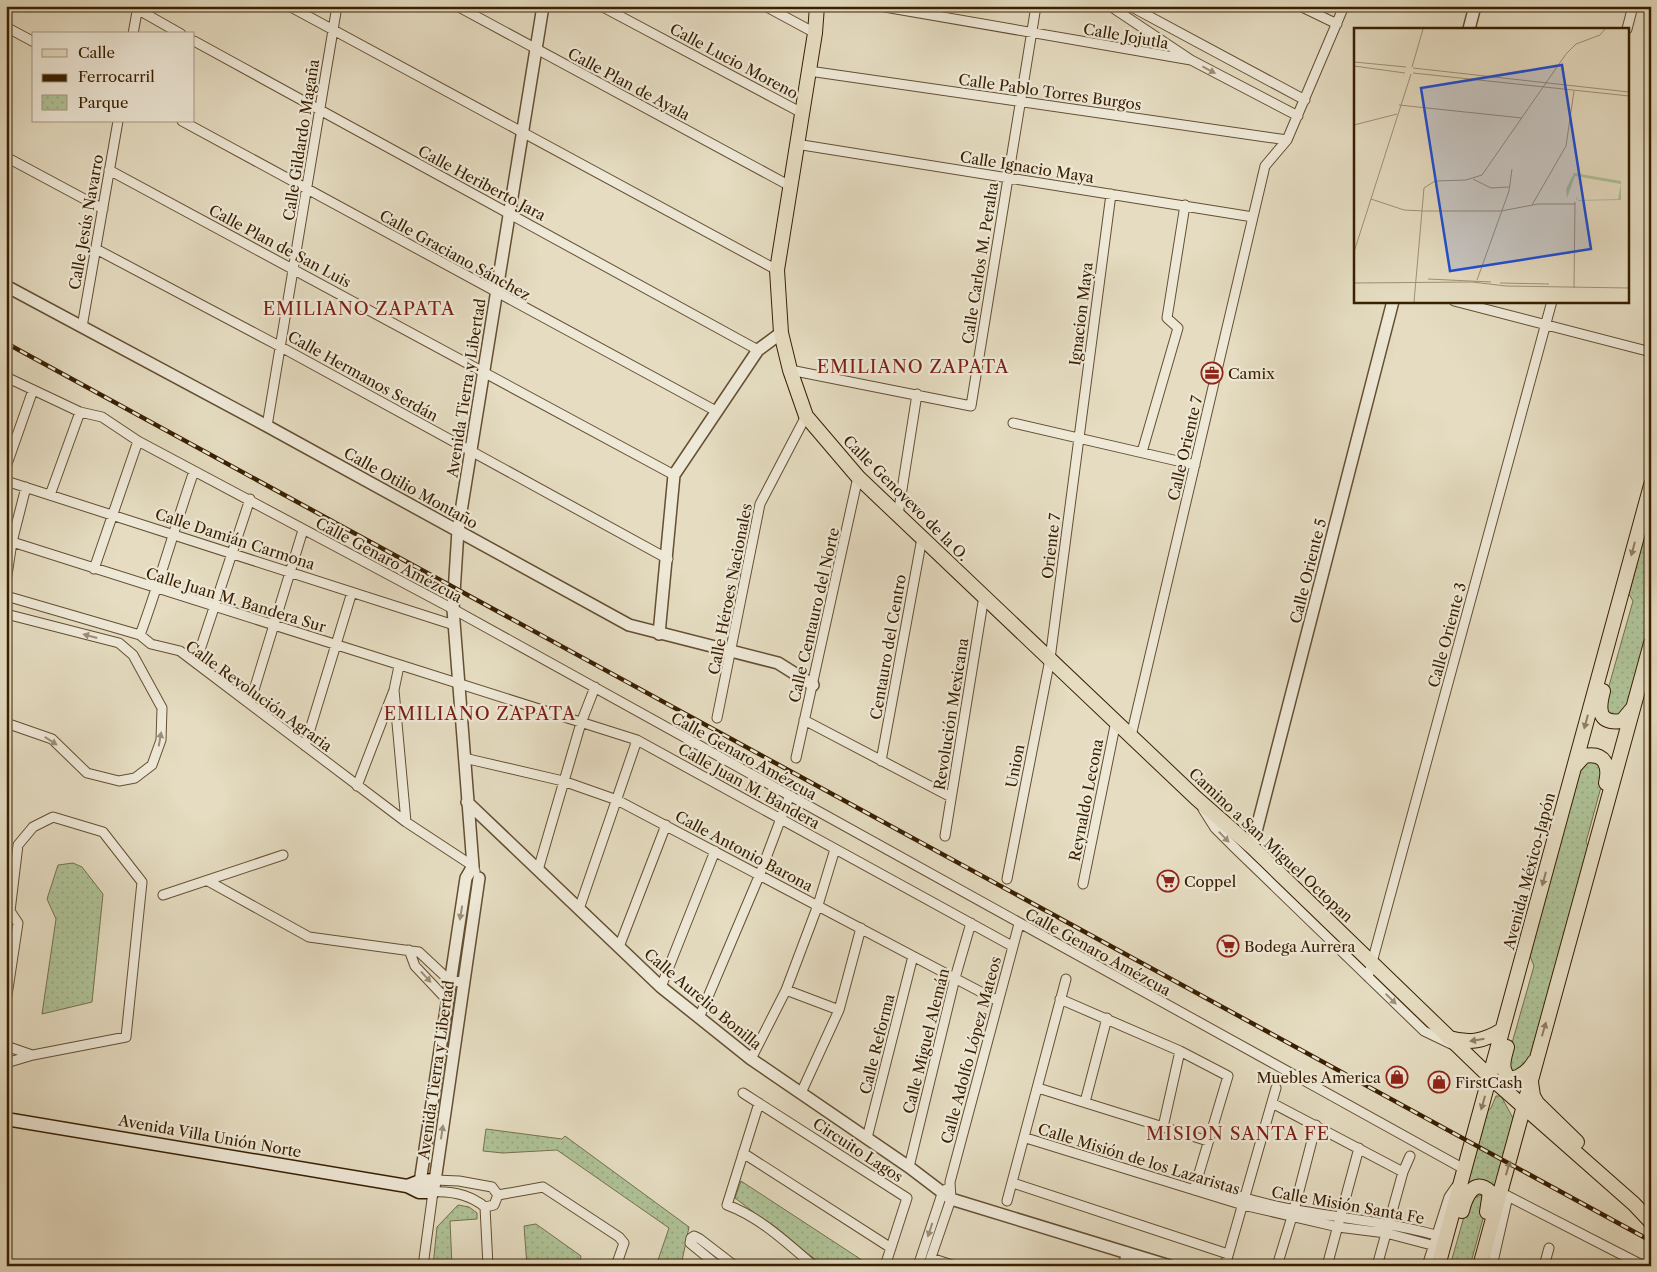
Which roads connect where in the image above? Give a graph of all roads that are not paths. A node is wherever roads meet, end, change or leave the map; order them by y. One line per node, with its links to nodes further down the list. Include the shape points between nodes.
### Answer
1 (289, 6): 21 (street)
2 (336, 6): 21 (street, Calle Gildardo Magaña)
3 (457, 6): 29 (street, Calle Plan de Ayala)
4 (543, 6): 29 (street, Avenida Tierra y Libertad)
5 (601, 6): 36 (street, Calle Lucio Moreno)
6 (765, 6): 24 (street)
7 (817, 6): 24 (main road, Calle Genovevo de la O.)
8 (879, 6): 25 (street, Calle Jojutla)
9 (1036, 6): 25 (street, Calle Carlos M. Peralta)
10 (1110, 6): 26 (street)
11 (1130, 6): 33 (street)
12 (1300, 6): 17 (street)
13 (1344, 6): 17 (street, Calle Oriente 7)
14 (1475, 6): 19 (street)
15 (1633, 6): 20 (street)
16 (137, 8): 22 (street); 23 (street)
17 (1336, 24): 33 (street, Calle Oriente 7)
18 (6, 27): 27 (street)
19 (1469, 28)
20 (1627, 28)
21 (333, 29): 35 (street, Calle Gildardo Magaña); 40 (street)
22 (133, 32)
23 (177, 32)
24 (815, 33): 32 (main road, Calle Genovevo de la O.)
25 (1031, 33): 30 (street, Calle Jojutla); 34 (street, Calle Carlos M. Peralta)
26 (1153, 36): 30 (street); 31 (street)
27 (32, 41)
28 (195, 42): 35 (street, Calle Heriberto Jara)
29 (536, 50): 40 (street, Avenida Tierra y Libertad); 46 (street, Calle Plan de Ayala)
30 (1148, 54): 31 (street, Calle Jojutla)
31 (1190, 60): 37 (street, one-way to 37)
32 (809, 71): 34 (street, Calle Pablo Torres Burgos); 36 (main road, Calle Genovevo de la O.)
33 (1305, 100): 37 (street, Calle Oriente 7)
34 (1020, 102): 41 (street, Calle Pablo Torres Burgos); 45 (street, Calle Carlos M. Peralta)
35 (319, 111): 47 (street, Calle Gildardo Magaña); 51 (street, Calle Heriberto Jara)
36 (802, 113): 42 (main road, Calle Genovevo de la O.)
37 (1298, 116): 41 (street, Calle Oriente 7)
38 (118, 122): 44 (street, Calle Jesús Navarro)
39 (184, 122): 47 (street, Calle Graciano Sánchez)
40 (522, 134): 51 (street, Avenida Tierra y Libertad); 55 (street)
41 (1286, 140): 52 (street, Calle Oriente 7, via 1265,166)
42 (796, 144): 45 (street, Calle Ignacio Maya); 46 (main road, Calle Genovevo de la O.)
43 (6, 157): 50 (street)
44 (109, 170): 50 (street, Calle Jesús Navarro); 54 (street, Calle Plan de San Luis)
45 (1008, 177): 48 (street, Calle Ignacio Maya); 71 (street, Calle Carlos M. Peralta, via 971,406)
46 (790, 186): 55 (main road, Calle Genovevo de la O.)
47 (306, 189): 54 (street, Calle Gildardo Magaña); 57 (street, Calle Graciano Sánchez)
48 (1111, 194): 49 (street, Calle Ignacio Maya); 77 (street, Ignacion Maya)
49 (1185, 205): 52 (street, Calle Ignacio Maya); 80 (street, via 1167,318 1178,328)
50 (102, 209): 53 (street, Calle Jesús Navarro)
51 (510, 213): 57 (street, Avenida Tierra y Libertad); 65 (street, Calle Heriberto Jara)
52 (1253, 217): 81 (street, Calle Oriente 7)
53 (96, 248): 62 (street, Calle Jesús Navarro); 64 (street, Calle Hermanos Serdán)
54 (293, 268): 64 (street, Calle Gildardo Magaña); 68 (street, Calle Plan de San Luis)
55 (778, 270): 63 (main road, Calle Genovevo de la O.)
56 (6, 286): 62 (street, Calle Otilio Montaño)
57 (496, 294): 68 (street, Avenida Tierra y Libertad); 72 (street, Calle Graciano Sánchez)
58 (1393, 302): 151 (street, Calle Oriente 5)
59 (1458, 302): 61 (street)
60 (1552, 302): 61 (street, Calle Oriente 3)
61 (1546, 324): 66 (street); 173 (street, Calle Oriente 3)
62 (82, 327): 76 (street, Calle Otilio Montaño)
63 (781, 333): 65 (street); 67 (main road, Calle Genovevo de la O.)
64 (280, 347): 76 (street, Calle Gildardo Magaña); 79 (street, Calle Hermanos Serdán)
65 (758, 350): 72 (street)
66 (1651, 352)
67 (790, 370): 71 (street); 74 (main road, Calle Genovevo de la O.)
68 (484, 373): 79 (street, Avenida Tierra y Libertad); 84 (street, Calle Plan de San Luis)
69 (6, 376): 70 (street, Calle Genaro Amézcua)
70 (34, 390): 73 (street, Calle Genaro Amézcua); 82 (street)
71 (917, 394): 92 (street)
72 (716, 411): 84 (street)
73 (80, 412): 78 (street, Calle Genaro Amézcua, via 102,417); 89 (street)
74 (806, 416): 85 (main road, Calle Genovevo de la O.); 117 (street, Calle Héroes Nacionales, via 760,504)
75 (1014, 423): 77 (street)
76 (268, 426): 94 (street, Calle Otilio Montaño)
77 (1079, 438): 80 (street); 118 (street, Oriente 7)
78 (138, 441): 83 (street, Calle Genaro Amézcua); 91 (street)
79 (471, 452): 94 (street, Avenida Tierra y Libertad); 99 (street, Calle Hermanos Serdán)
80 (1142, 452): 81 (street)
81 (1195, 465): 132 (street, Calle Oriente 7)
82 (6, 467)
83 (194, 472): 90 (street, Calle Genaro Amézcua); 95 (street)
84 (674, 475): 99 (street)
85 (858, 477): 92 (main road, Calle Genovevo de la O.); 122 (street, Calle Centauro del Norte)
86 (6, 481): 88 (street, Calle Damián Carmona)
87 (1651, 485): 104 (main road, Avenida México-Japón, one-way to 104)
88 (26, 487): 89 (street, Calle Damián Carmona); 97 (street)
89 (50, 495): 91 (street, Calle Damián Carmona)
90 (250, 499): 93 (street, Calle Genaro Amézcua); 98 (street)
91 (114, 514): 95 (street, Calle Damián Carmona); 100 (street)
92 (898, 515): 96 (main road, Calle Genovevo de la O.)
93 (303, 530): 101 (street); 109 (street, Calle Genaro Amézcua)
94 (458, 530): 109 (street, Avenida Tierra y Libertad); 113 (street, Calle Otilio Montaño, via 629,626)
95 (172, 533): 98 (street, Calle Damián Carmona); 103 (street)
96 (922, 538): 107 (main road, Calle Genovevo de la O.); 137 (street, Centauro del Centro)
97 (9, 541): 100 (street, Calle Juan M. Bandera Sur); 102 (street)
98 (231, 552): 101 (street, Calle Damián Carmona); 108 (street)
99 (668, 559): 113 (street)
100 (94, 569): 103 (street, Calle Juan M. Bandera Sur)
101 (291, 572): 105 (street, Calle Damián Carmona); 112 (street)
102 (6, 582)
103 (157, 590): 108 (street, Calle Juan M. Bandera Sur); 114 (street)
104 (1622, 590): 126 (main road, via 1622,614 1599,707 1601,715 1613,722 1622,721); 138 (main road, Avenida México-Japón, one-way to 138)
105 (352, 592): 111 (street, Calle Damián Carmona); 116 (street)
106 (6, 596): 114 (street, Calle Revolución Agraria)
107 (984, 596): 118 (main road, Calle Genovevo de la O.); 142 (street, Revolución Mexicana)
108 (214, 606): 112 (street, Calle Juan M. Bandera Sur); 119 (street)
109 (453, 609): 111 (street, Avenida Tierra y Libertad); 123 (street, Calle Genaro Amézcua)
110 (6, 614): 130 (street, one-way to 110, via 52,738 87,773 119,781 135,778 152,765 161,740 162,708 133,655 120,643)
111 (454, 625): 121 (street, Avenida Tierra y Libertad)
112 (273, 626): 116 (street, Calle Juan M. Bandera Sur); 125 (street)
113 (658, 634): 117 (street, Calle Otilio Montaño)
114 (140, 635): 119 (street, Calle Revolución Agraria, via 151,644 180,651)
115 (1651, 643): 126 (main road)
116 (334, 645): 120 (street, Calle Juan M. Bandera Sur); 134 (street)
117 (732, 653): 122 (street, Calle Otilio Montaño, via 778,663); 127 (street, Calle Héroes Nacionales)
118 (1050, 659): 129 (main road, Camino a San Miguel Octopan); 159 (street, Union)
119 (196, 662): 125 (street, Calle Revolución Agraria)
120 (399, 666): 121 (street, Calle Juan M. Bandera Sur); 124 (street)
121 (458, 684): 131 (street, Calle Juan M. Bandera); 135 (street, Avenida Tierra y Libertad)
122 (813, 685): 128 (street, Calle Centauro del Norte)
123 (595, 688): 131 (street); 141 (street, Calle Genaro Amézcua)
124 (394, 690): 140 (street); 147 (street)
125 (250, 703): 134 (street, Calle Revolución Agraria)
126 (1632, 709): 149 (main road)
127 (717, 718)
128 (804, 720): 136 (street, Calle Centauro del Norte); 137 (street)
129 (1116, 722): 132 (main road, Camino a San Miguel Octopan); 161 (street, Reynaldo Lecona)
130 (6, 723)
131 (581, 723): 133 (street, Calle Juan M. Bandera); 139 (street)
132 (1131, 736): 143 (main road, Camino a San Miguel Octopan)
133 (637, 740): 144 (street); 146 (street, Calle Juan M. Bandera)
134 (305, 746): 140 (street, Calle Revolución Agraria)
135 (464, 758): 139 (street, Calle Antonio Barona); 145 (street, Avenida Tierra y Libertad)
136 (796, 758)
137 (881, 761): 142 (street)
138 (1574, 766): 149 (main road, via 1589,755 1605,761 1608,767); 172 (main road, Avenida México-Japón, one-way to 172)
139 (563, 782): 144 (street, Calle Antonio Barona); 156 (street)
140 (357, 786): 147 (street, Calle Revolución Agraria)
141 (789, 797): 146 (street); 166 (street, Calle Genaro Amézcua)
142 (951, 798): 150 (street, Revolución Mexicana)
143 (1196, 798): 151 (main road, Camino a San Miguel Octopan); 173 (street, one-way to 173, via 1215,828)
144 (617, 800): 148 (street, Calle Antonio Barona); 164 (street)
145 (467, 802): 155 (street, Avenida Tierra y Libertad); 156 (street, Calle Aurelio Bonilla)
146 (781, 819): 152 (street, Calle Juan M. Bandera); 157 (street)
147 (406, 822): 155 (street, Calle Revolución Agraria)
148 (666, 825): 153 (street, Calle Antonio Barona); 169 (street)
149 (1600, 829): 194 (main road, one-way to 149)
150 (945, 836)
151 (1252, 848): 173 (main road, Camino a San Miguel Octopan)
152 (836, 849): 163 (street); 165 (street, Calle Juan M. Bandera)
153 (715, 851): 157 (street, Calle Antonio Barona); 178 (street)
154 (283, 855): 160 (street)
155 (473, 866): 158 (street); 176 (street, one-way to 176, via 466,878)
156 (538, 870): 164 (street, Calle Aurelio Bonilla)
157 (760, 874): 163 (street, Calle Antonio Barona); 185 (street)
158 (479, 878): 177 (street, Avenida Tierra y Libertad)
159 (1007, 879)
160 (208, 881): 162 (street); 170 (street, via 310,937)
161 (1083, 884)
162 (163, 895)
163 (818, 905): 167 (street, Calle Antonio Barona); 179 (street)
164 (579, 909): 169 (street, Calle Aurelio Bonilla)
165 (971, 923): 168 (street, Calle Juan M. Bandera); 174 (street, Calle Miguel Alemán)
166 (1019, 924): 168 (street, Calle Adolfo López Mateos); 220 (street, Calle Genaro Amézcua)
167 (860, 928): 171 (street, Calle Antonio Barona); 184 (street)
168 (1012, 946): 182 (street, Calle Adolfo López Mateos)
169 (619, 947): 178 (street, Calle Aurelio Bonilla)
170 (410, 950): 176 (street, via 419,952); 181 (street, one-way to 181, via 415,966)
171 (913, 956): 174 (street, Calle Antonio Barona); 212 (street, Calle Reforma)
172 (1522, 958): 189 (main road, Avenida México-Japón); 194 (main road, via 1504,1072 1515,1078 1525,1074)
173 (1370, 970): 190 (main road, Camino a San Miguel Octopan)
174 (955, 978): 182 (street, Calle Antonio Barona); 218 (street, Calle Miguel Alemán)
175 (1066, 979): 180 (street)
176 (450, 980): 177 (street); 181 (street)
177 (464, 982): 188 (street, Avenida Tierra y Libertad)
178 (660, 987): 185 (street, Calle Aurelio Bonilla)
179 (786, 990): 184 (street); 195 (street)
180 (1060, 999): 186 (street); 199 (street)
181 (448, 1001): 187 (street)
182 (998, 1001): 229 (street, Calle Adolfo López Mateos)
183 (6, 1002): 193 (street, via 18,923 10,911 18,845 33,827 53,817 103,832 142,882 126,1036)
184 (839, 1010): 203 (street)
185 (699, 1018): 195 (street, Calle Aurelio Bonilla)
186 (1107, 1018): 192 (street); 205 (street)
187 (445, 1023): 188 (street); 201 (street)
188 (458, 1025): 204 (street, Avenida Tierra y Libertad)
189 (1502, 1030): 190 (main road, one-way to 190, via 1476,1042); 198 (main road, Avenida México-Japón)
190 (1454, 1043): 198 (main road, Camino a San Miguel Octopan)
191 (6, 1046): 193 (street)
192 (1180, 1051): 211 (street); 214 (street, via 1228,1076)
193 (32, 1055): 196 (street)
194 (1536, 1058): 197 (main road)
195 (751, 1059): 203 (street, Calle Aurelio Bonilla)
196 (6, 1063)
197 (1531, 1076): 208 (main road); 226 (main road, via 1537,1104 1612,1175)
198 (1490, 1077): 208 (main road, Camino a San Miguel Octopan); 220 (main road, Avenida México-Japón, one-way to 220)
199 (1038, 1088): 205 (street); 213 (street)
200 (1276, 1088): 207 (street)
201 (434, 1092): 204 (street); 222 (street)
202 (743, 1093): 206 (street, Circuito Lagos)
203 (801, 1093): 212 (street, Calle Aurelio Bonilla)
204 (448, 1094): 223 (street, Avenida Tierra y Libertad, one-way to 204)
205 (1085, 1102): 211 (street)
206 (759, 1103): 216 (street); 241 (street, Circuito Lagos, via 907,1198)
207 (1272, 1103): 210 (street); 232 (street)
208 (1523, 1106): 226 (main road, Camino a San Miguel Octopan); 227 (main road, one-way to 208)
209 (6, 1118): 222 (main road, Avenida Villa Unión Norte)
210 (1316, 1125): 215 (street); 234 (street)
211 (1163, 1127): 214 (street)
212 (867, 1138): 218 (street, Calle Aurelio Bonilla)
213 (1026, 1138): 221 (street); 225 (street, Calle Misión de los Lazaristas)
214 (1208, 1141): 225 (street)
215 (1358, 1148): 219 (street); 235 (street)
216 (743, 1153): 241 (street); 251 (street, via 727,1205 750,1216)
217 (1410, 1156): 219 (street)
218 (909, 1167): 229 (street, Calle Aurelio Bonilla)
219 (1403, 1172): 237 (street)
220 (1463, 1174): 240 (main road, Avenida México-Japón)
221 (1013, 1182): 231 (street); 244 (street)
222 (416, 1186): 223 (main road, Avenida Villa Unión Norte)
223 (434, 1186): 224 (street, via 459,1181); 230 (street); 246 (street, Avenida Tierra y Libertad)
224 (482, 1187): 228 (street, via 492,1187); 230 (street, via 476,1192)
225 (1195, 1187): 232 (street, Calle Misión de los Lazaristas)
226 (1616, 1189): 236 (main road, Camino a San Miguel Octopan)
227 (1504, 1194): 265 (main road); 266 (street); 268 (street)
228 (498, 1195): 233 (street, via 494,1204); 248 (street, via 534,1187 549,1190 619,1237 624,1243)
229 (946, 1196): 243 (street); 245 (street); 253 (street, one-way to 253)
230 (476, 1200): 233 (street)
231 (1008, 1202)
232 (1244, 1202): 234 (street, Calle Misión Santa Fe); 244 (street)
233 (485, 1207): 247 (street)
234 (1293, 1213): 235 (street, Calle Misión Santa Fe); 238 (street, Calle Misión Santa Fe); 258 (street)
235 (1341, 1218): 237 (street, Calle Misión Santa Fe); 238 (street)
236 (1651, 1222)
237 (1389, 1223): 239 (street); 240 (street, Calle Misión Santa Fe)
238 (1338, 1227): 239 (street, Calle Misión Santa Fe); 259 (street)
239 (1386, 1233): 240 (street, Calle Misión Santa Fe); 260 (street)
240 (1439, 1242): 261 (street); 262 (main road, Avenida México-Japón)
241 (891, 1248): 252 (street, Circuito Lagos)
242 (1549, 1248): 267 (street)
243 (1127, 1252): 255 (street); 256 (street)
244 (1228, 1254): 257 (street)
245 (930, 1262): 254 (street)
246 (423, 1266)
247 (488, 1266)
248 (616, 1266)
249 (718, 1266): 250 (street, via 693,1248 691,1238 700,1239)
250 (735, 1266)
251 (814, 1266)
252 (885, 1266)
253 (918, 1266)
254 (955, 1266)
255 (1123, 1266)
256 (1170, 1266)
257 (1225, 1266)
258 (1277, 1266)
259 (1327, 1266)
260 (1377, 1266)
261 (1427, 1266)
262 (1438, 1266)
263 (1447, 1266): 264 (main road, via 1464,1201 1468,1192 1479,1186 1490,1192 1490,1198)
264 (1474, 1266)
265 (1480, 1266)
266 (1492, 1266)
267 (1544, 1266)
268 (1644, 1266)

